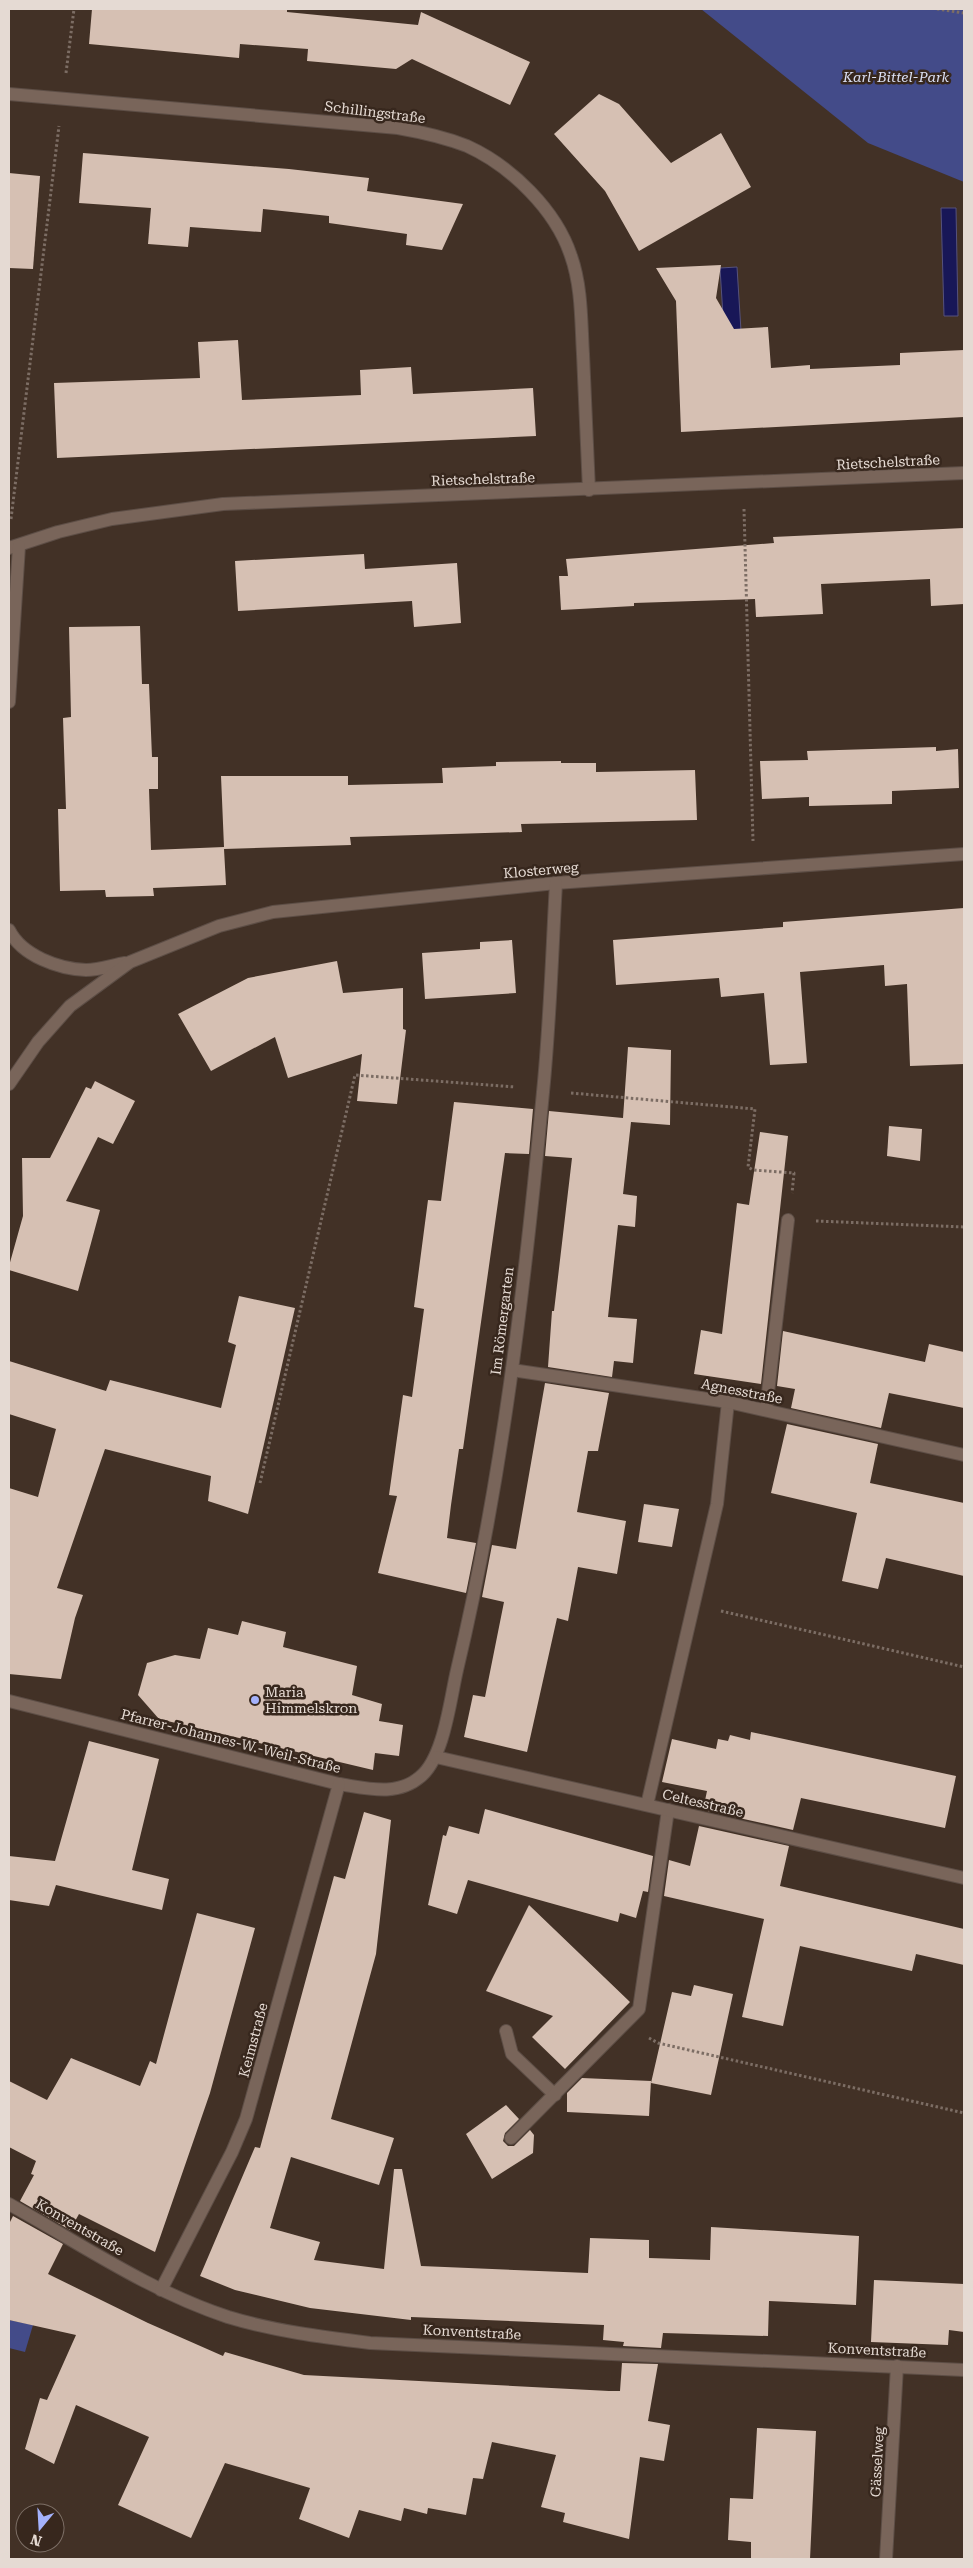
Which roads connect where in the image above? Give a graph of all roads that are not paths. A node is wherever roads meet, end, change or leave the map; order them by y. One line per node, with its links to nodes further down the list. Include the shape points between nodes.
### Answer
1 (9, 94): 3 (street, Schillingstraße, via 398,128 431,134 468,147 502,168 537,201 554,223 571,255 580,312)
2 (964, 473): 3 (street, Rietschelstraße)
3 (589, 490): 4 (street, Rietschelstraße, via 223,504 112,519)
4 (14, 547): 5 (street)
5 (9, 702)
6 (964, 854): 7 (street, Klosterweg)
7 (556, 883): 9 (street, Klosterweg, via 273,912 219,926); 12 (street, Im Römergarten, via 544,1091)
8 (9, 930): 9 (street, Klosterweg, via 32,953 57,966 88,970)
9 (130, 962): 10 (street, Klosterweg, via 70,1006 38,1042)
10 (9, 1084)
11 (788, 1220): 14 (street)
12 (512, 1370): 13 (street, Agnesstraße); 17 (street, Im Römergarten, via 466,1630)
13 (728, 1402): 14 (street, Agnesstraße); 19 (street, via 717,1504)
14 (766, 1410): 15 (street, Agnesstraße)
15 (964, 1455)
16 (9, 1701): 18 (street, Pfarrer-Johannes-W.-Weil-Straße)
17 (436, 1757): 18 (street, Pfarrer-Johannes-W.-Weil-Straße, via 421,1777 402,1787 381,1790); 19 (street, Celtesstraße)
18 (339, 1784): 26 (street, Keimstraße, via 246,2119)
19 (647, 1805): 20 (street, Celtesstraße)
20 (668, 1810): 21 (street, Celtesstraße); 23 (street, via 639,2009)
21 (964, 1878)
22 (506, 2031): 23 (street, via 512,2054)
23 (554, 2095): 24 (street)
24 (511, 2138)
25 (9, 2204): 26 (street, Konventstraße)
26 (161, 2290): 27 (street, Konventstraße, via 261,2326 370,2343)
27 (897, 2366): 28 (street, Konventstraße); 29 (street, Gässelweg)
28 (964, 2370)
29 (886, 2559)

